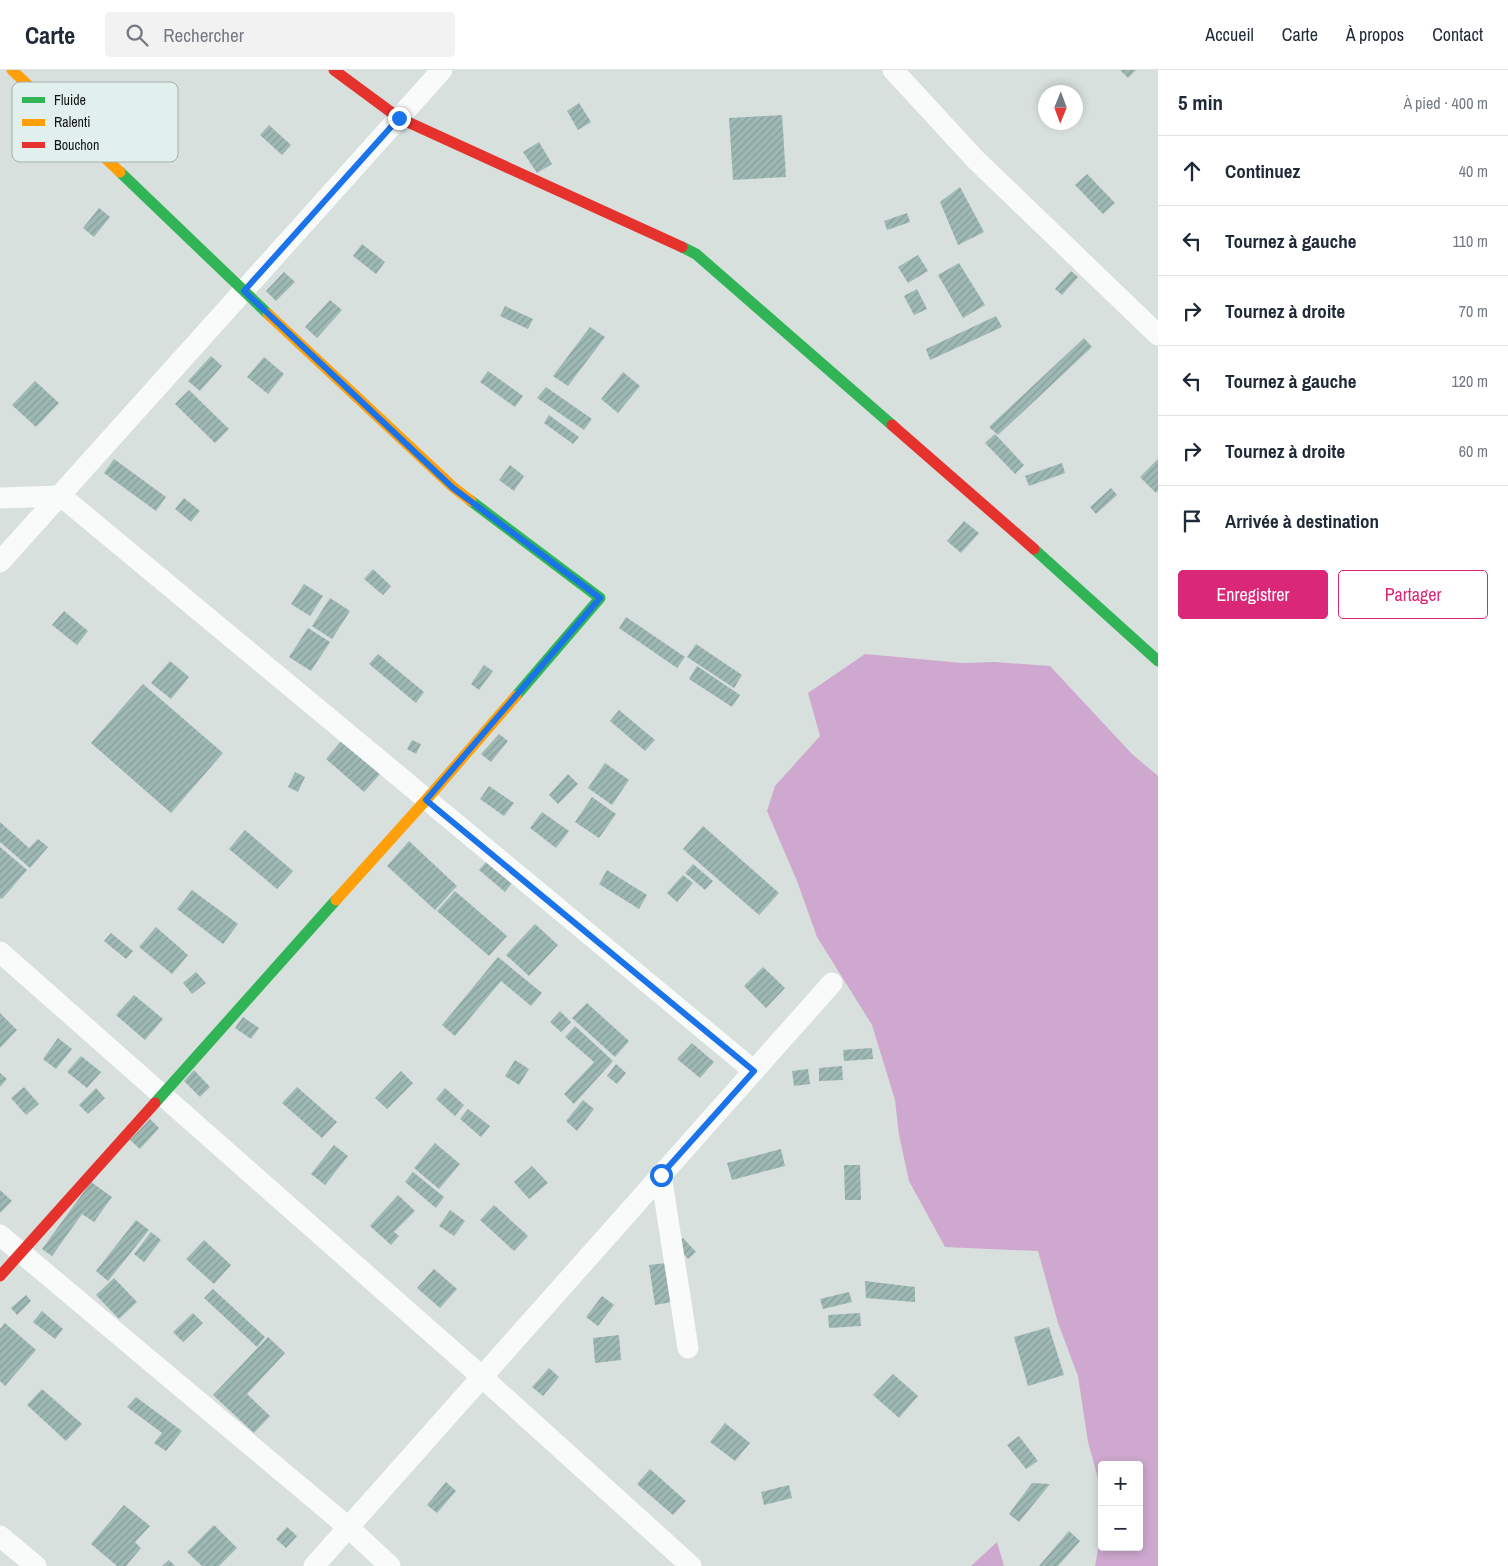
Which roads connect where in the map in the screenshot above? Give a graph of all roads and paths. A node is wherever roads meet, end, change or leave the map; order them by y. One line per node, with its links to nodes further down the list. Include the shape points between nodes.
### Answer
1 (12, 70): 5 (street)
2 (334, 70): 6 (street)
3 (442, 70): 6 (street)
4 (893, 70): 9 (street, via 976,160)
5 (25, 82)
6 (399, 118): 8 (street); 13 (street, via 696,254)
7 (109, 162): 8 (street)
8 (244, 291): 10 (street); 14 (street, via 453,488 600,598)
9 (1158, 335)
10 (61, 496): 11 (street); 12 (street); 14 (street)
11 (0, 498)
12 (0, 562)
13 (1156, 654)
14 (426, 800): 17 (street); 18 (street)
15 (0, 952): 18 (street)
16 (832, 983): 17 (street)
17 (754, 1071): 19 (street)
18 (162, 1094): 21 (street); 24 (street)
19 (661, 1175): 23 (street); 24 (street)
20 (0, 1235): 21 (street)
21 (21, 1253): 22 (street); 25 (street)
22 (0, 1276)
23 (688, 1348)
24 (482, 1377): 25 (street); 30 (street)
25 (348, 1527): 28 (street); 29 (street)
26 (0, 1536): 27 (street)
27 (36, 1566)
28 (314, 1566)
29 (390, 1566)
30 (691, 1566)

